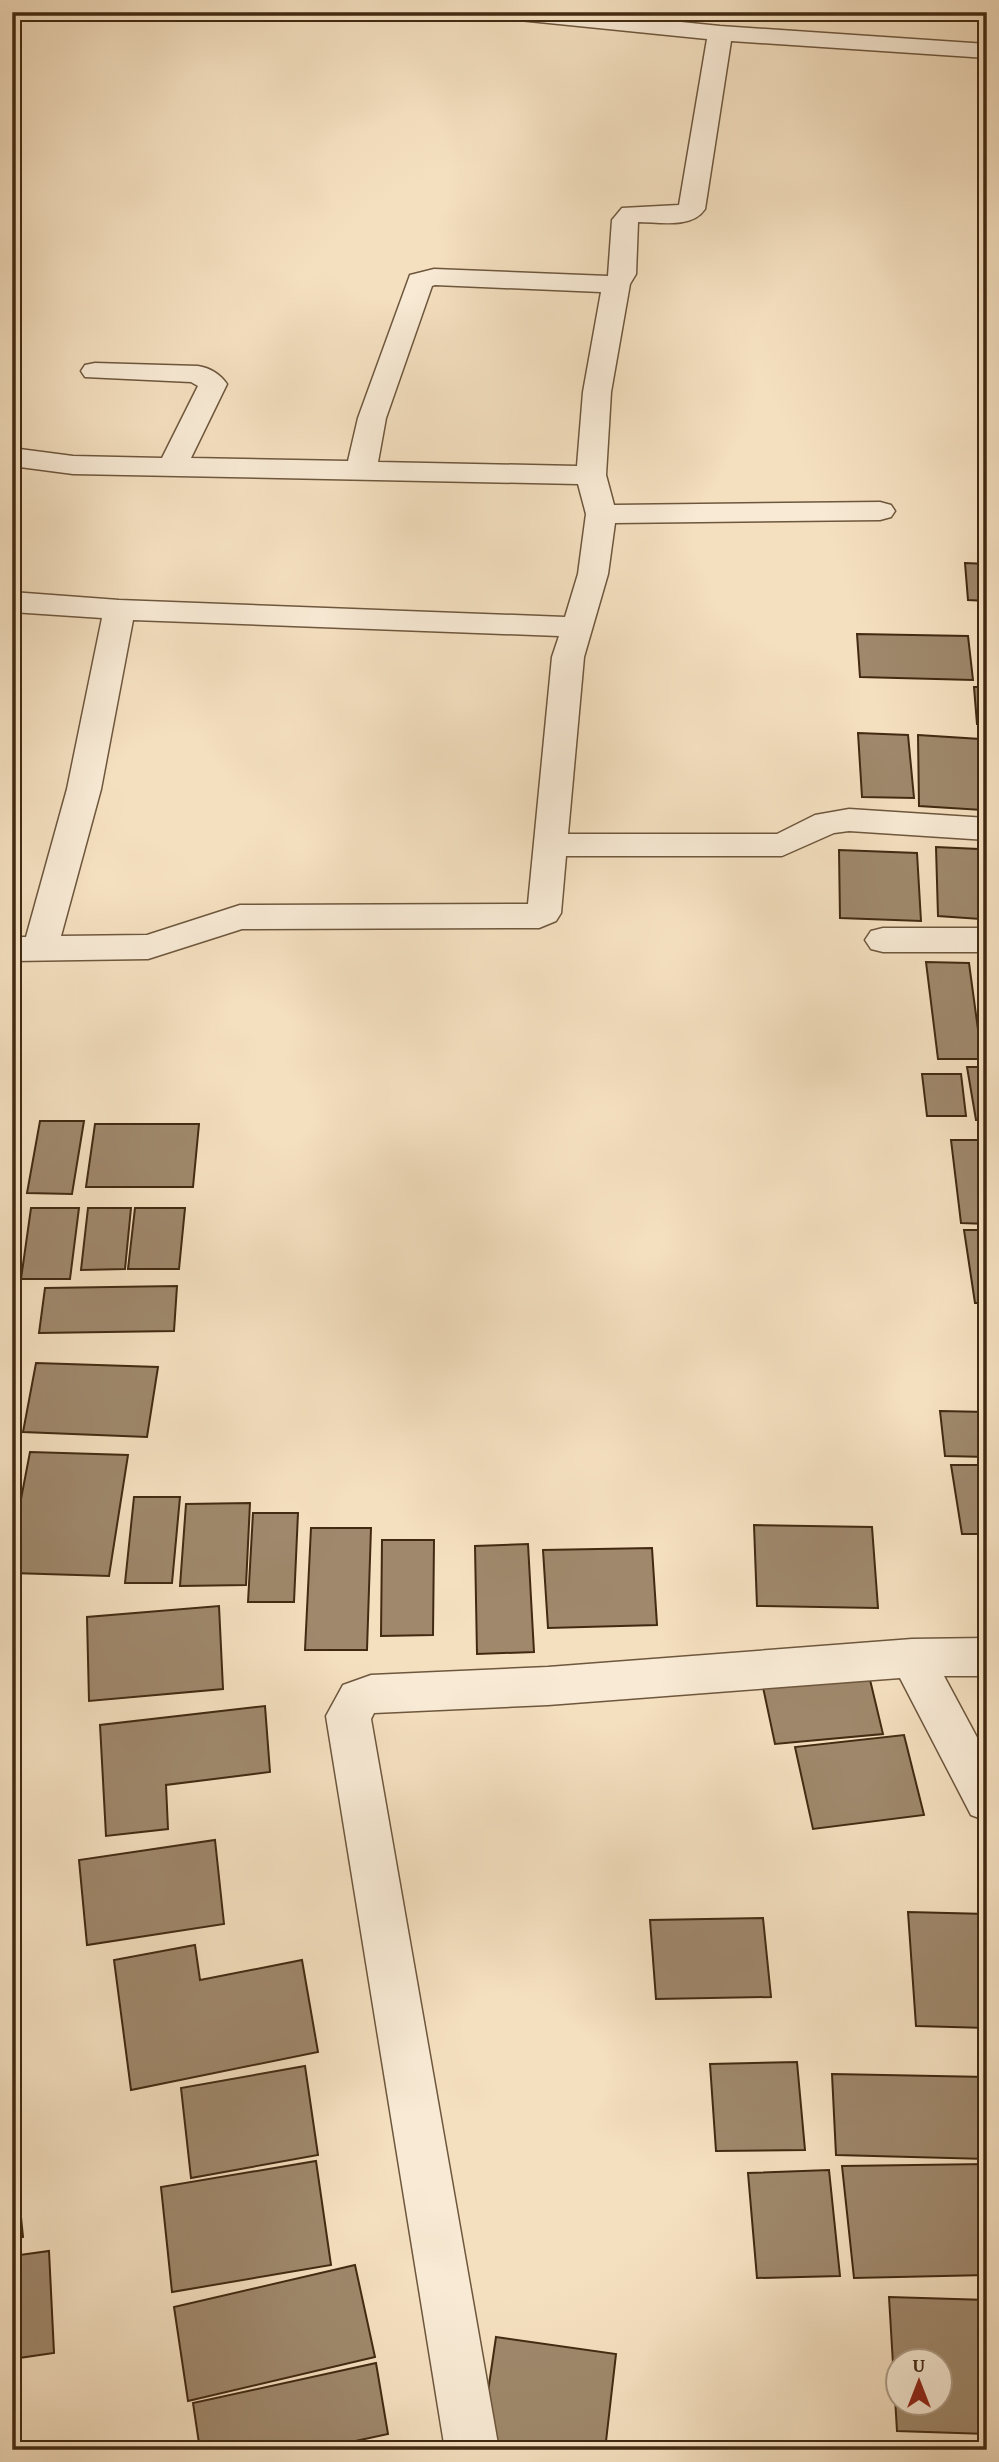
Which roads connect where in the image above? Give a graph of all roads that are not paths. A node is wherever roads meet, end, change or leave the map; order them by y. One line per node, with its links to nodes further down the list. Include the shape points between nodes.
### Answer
1 (509, 12): 2 (street, via 600,23)
2 (695, 21): 3 (street)
3 (720, 33): 4 (street); 5 (street, via 692,209 688,214 627,217 622,274)
4 (987, 51)
5 (616, 285): 9 (street, via 434,276 421,281 372,418); 10 (street, via 597,392)
6 (95, 371): 8 (street, via 198,374 213,384)
7 (12, 457): 8 (street, via 73,465)
8 (172, 467): 9 (street)
9 (361, 471): 10 (street)
10 (591, 475): 12 (street)
11 (880, 511): 12 (street)
12 (601, 514): 15 (street, via 593,574)
13 (12, 602): 14 (street)
14 (119, 610): 15 (street); 20 (street, via 84,789)
15 (576, 627): 17 (street, via 568,657)
16 (987, 830): 17 (street, via 849,820 827,823 782,845)
17 (552, 845): 20 (street, via 545,910 539,916 240,917 148,947)
18 (883, 940): 19 (street)
19 (987, 940)
20 (26, 949)
21 (987, 1657): 22 (street)
22 (912, 1658): 23 (street); 24 (street, via 548,1686 371,1694 359,1699 348,1716)
23 (987, 1801)
24 (472, 2450)

